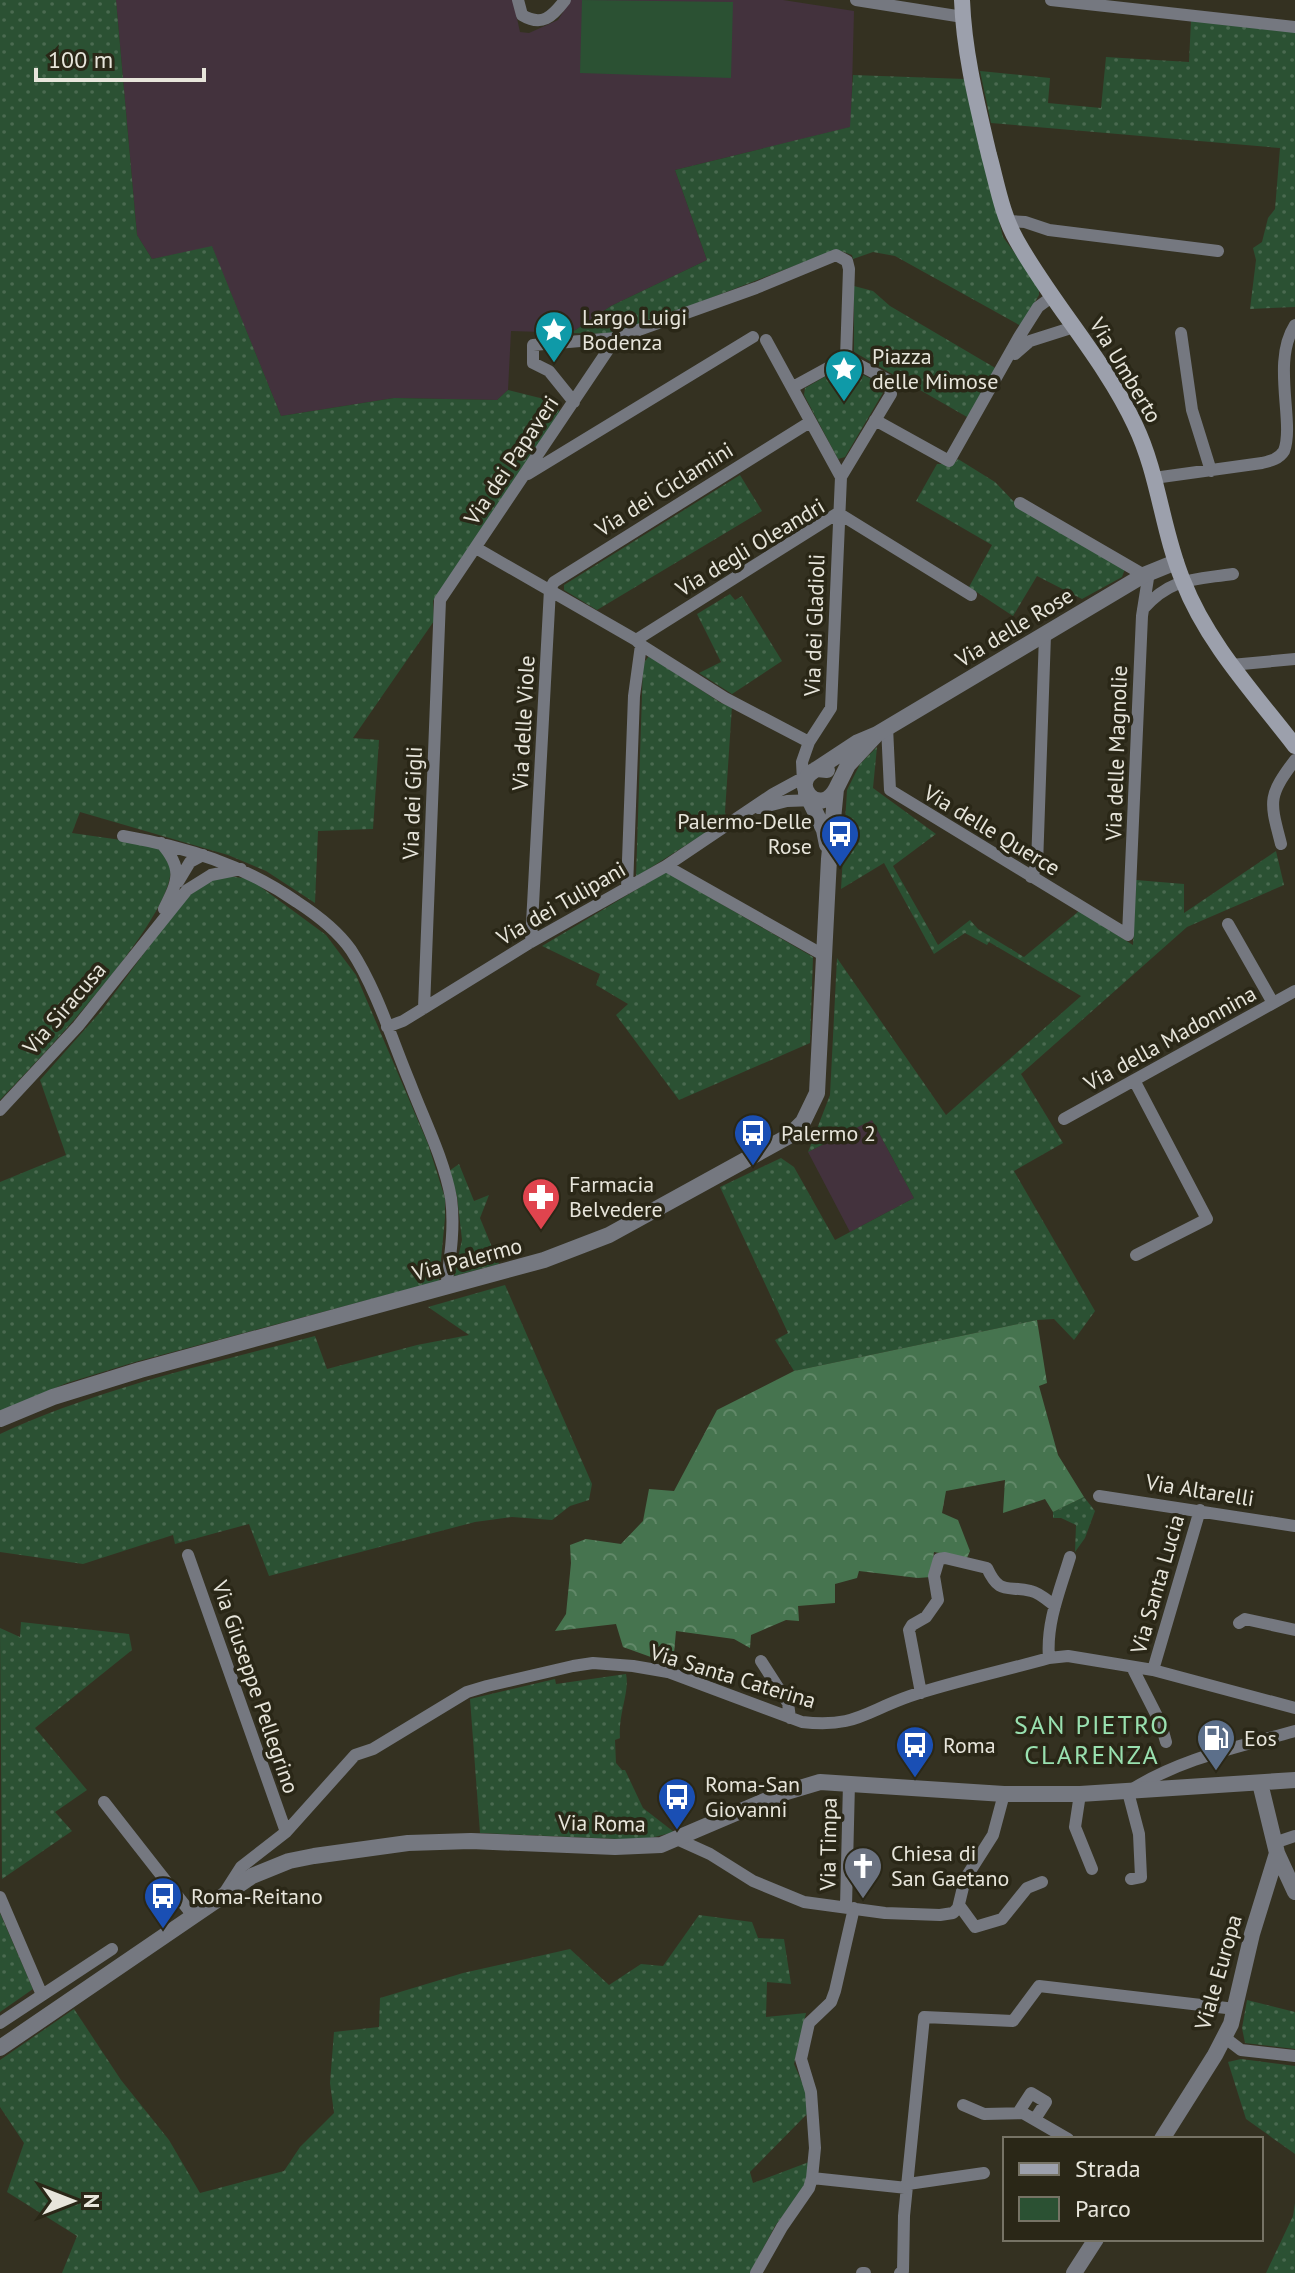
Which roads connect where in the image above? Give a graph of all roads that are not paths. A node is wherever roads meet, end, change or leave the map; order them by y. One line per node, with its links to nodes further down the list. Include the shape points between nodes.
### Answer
1 (518, 0): 2 (street, via 522,15 542,22)
2 (565, 0)
3 (856, 0): 5 (street)
4 (1051, 0): 6 (street)
5 (962, 8): 7 (main road, Via Umberto, via 981,121)
6 (1295, 27)
7 (1012, 229): 8 (street); 9 (main road, Via Umberto)
8 (1218, 251)
9 (1053, 296): 11 (main road, Via Umberto); 15 (street, via 1038,307)
10 (1295, 325): 22 (street, via 1285,359 1289,422 1284,452 1262,463)
11 (1074, 327): 15 (street, via 1030,341); 24 (main road, Via Umberto, via 1125,406)
12 (1181, 333): 22 (street, via 1192,410)
13 (616, 338): 14 (street, via 836,255 849,269); 17 (street, Via dei Papaveri); 17 (street, via 533,345 533,363 549,371)
14 (846, 352): 16 (street); 18 (street, via 888,380 891,394)
15 (1007, 362): 18 (street, via 949,461)
16 (791, 383): 19 (street); 21 (street, via 760,338)
17 (574, 402): 20 (street, Via dei Papaveri)
18 (879, 422): 25 (street)
19 (807, 424): 25 (street); 33 (street, Via dei Ciclamini)
20 (546, 445): 21 (street); 23 (street, Via dei Papaveri)
21 (558, 457): 23 (street)
22 (1211, 471): 24 (street)
23 (525, 475): 28 (street, Via dei Papaveri)
24 (1154, 478): 29 (main road, Via Umberto)
25 (840, 480): 27 (street, Via dei Gladioli)
26 (1020, 503): 30 (street)
27 (838, 513): 34 (street, Via degli Oleandri); 38 (street, Via degli Oleandri); 42 (street, Via dei Gladioli, via 831,708)
28 (476, 548): 33 (street); 35 (street, Via dei Papaveri)
29 (1176, 562): 30 (street, Via delle Rose); 32 (main road, Via Umberto)
30 (1146, 573): 36 (street, Via delle Magnolie); 37 (street, Via delle Rose)
31 (1233, 574): 32 (street)
32 (1183, 581): 36 (street, via 1165,588); 40 (main road, Via Umberto)
33 (550, 589): 38 (street); 60 (street, Via delle Viole)
34 (971, 595)
35 (440, 600): 64 (street, Via dei Gigli)
36 (1143, 609): 59 (street, Via delle Magnolie)
37 (1045, 635): 41 (street, Via delle Rose); 55 (street, via 1037,865)
38 (638, 642): 42 (street, via 725,698); 57 (street)
39 (1295, 659): 40 (street)
40 (1231, 665): 43 (main road, Via Umberto)
41 (882, 730): 45 (street); 46 (street, via 848,765); 55 (street, Via delle Querce, via 890,790)
42 (809, 742): 45 (street, Via dei Gladioli)
43 (1295, 746)
44 (1295, 760): 50 (street, via 1271,803)
45 (808, 781): 46 (street, via 830,798); 46 (street, via 829,771); 47 (street, Via dei Tulipani, via 773,794); 47 (street, via 776,803); 52 (street)
46 (836, 787): 52 (street)
47 (752, 810): 53 (street, Via dei Tulipani)
48 (123, 836): 49 (street)
49 (160, 843): 51 (street); 56 (street, via 174,861)
50 (1281, 844)
51 (203, 855): 54 (street); 56 (street, Via Siracusa, via 190,862)
52 (829, 859): 61 (street, Via Palermo)
53 (666, 866): 57 (street, Via dei Tulipani); 61 (street)
54 (241, 869): 56 (street); 65 (street, via 335,930 360,966)
55 (1031, 877): 59 (street, Via delle Querce)
56 (182, 886): 67 (street, Via Siracusa, via 78,1026)
57 (627, 888): 60 (street, Via dei Tulipani)
58 (1228, 924): 63 (street)
59 (1128, 935)
60 (531, 942): 64 (street, Via dei Tulipani)
61 (825, 956): 70 (street, Via Palermo, via 817,1093 803,1122 789,1136 609,1235 521,1268)
62 (1295, 991): 63 (street, Via della Madonnina)
63 (1273, 1003): 66 (street, Via della Madonnina)
64 (424, 1008): 65 (street, Via dei Tulipani)
65 (387, 1027): 70 (street, via 450,1196 453,1236)
66 (1134, 1080): 68 (street, Via della Madonnina); 69 (street, via 1207,1219)
67 (0, 1110)
68 (1064, 1119)
69 (1136, 1255)
70 (446, 1288): 71 (street, Via Palermo, via 104,1381)
71 (0, 1419)
72 (1099, 1496): 73 (street, Via Altarelli)
73 (1200, 1510): 74 (street, Via Altarelli); 83 (street, Via Santa Lucia)
74 (1295, 1526)
75 (188, 1555): 96 (street, Via Giuseppe Pellegrino)
76 (1070, 1557): 77 (street)
77 (1055, 1606): 80 (street); 84 (street, via 1031,1591 1001,1588 987,1568 939,1559 934,1576 938,1600 909,1630)
78 (1239, 1623): 79 (street, via 1245,1619)
79 (1295, 1630)
80 (1049, 1658): 82 (street, Via Santa Caterina, via 1068,1656); 84 (street, Via Santa Caterina)
81 (761, 1661): 86 (street, via 788,1703)
82 (1132, 1667): 83 (street, Via Santa Caterina); 88 (street)
83 (1153, 1670): 85 (street, Via Santa Caterina)
84 (921, 1693): 86 (street, Via Santa Caterina, via 845,1723)
85 (1295, 1708)
86 (790, 1718): 96 (street, Via Santa Caterina, via 668,1672 593,1663 573,1666 467,1692 355,1755)
87 (1295, 1731): 92 (street, via 1190,1760)
88 (1166, 1742)
89 (1295, 1780): 91 (street, Via Roma)
90 (849, 1783): 93 (street, Via Roma); 98 (street, Via Roma, via 820,1782 783,1793); 108 (street, Via Timpa)
91 (1260, 1783): 92 (street, Via Roma); 99 (street)
92 (1128, 1792): 94 (street, Via Roma); 101 (street, via 1139,1834 1141,1877)
93 (1004, 1794): 94 (street, Via Roma); 107 (street, via 993,1835 965,1879)
94 (1080, 1794): 100 (street, via 1075,1827)
95 (104, 1802): 109 (street)
96 (286, 1832): 104 (street, Via Santa Caterina, via 241,1867)
97 (1295, 1836): 99 (street)
98 (679, 1840): 104 (street, Via Roma, via 644,1848 471,1841 370,1847 289,1861); 108 (street, via 804,1902)
99 (1276, 1848): 103 (street, Viale Europa); 105 (street)
100 (1092, 1869)
101 (1131, 1879)
102 (1042, 1882): 107 (street, via 1027,1888 1002,1919 975,1927)
103 (1266, 1888): 105 (street); 112 (street, Viale Europa)
104 (224, 1894): 109 (street, Via Roma)
105 (1295, 1894)
106 (0, 1897): 111 (street)
107 (959, 1905): 108 (street, via 953,1913 940,1915)
108 (850, 1907): 123 (street, Via Timpa, via 835,1991 809,2023 801,2059 811,2092)
109 (194, 1917): 115 (street, Via Roma)
110 (112, 1949): 111 (street)
111 (42, 1995): 113 (street)
112 (1235, 2009): 114 (street, Viale Europa); 124 (street, via 1039,1986 1013,2021 924,2017)
113 (0, 2023)
114 (1224, 2037): 116 (street, via 1241,2050); 121 (street, Viale Europa)
115 (0, 2048)
116 (1295, 2056)
117 (963, 2105): 118 (street, via 984,2114)
118 (1018, 2113): 119 (street); 119 (street, via 1031,2093 1046,2102)
119 (1035, 2119): 120 (street)
120 (1065, 2137)
121 (1163, 2137)
122 (984, 2173): 124 (street)
123 (812, 2178): 124 (street); 126 (street)
124 (908, 2186): 127 (street)
125 (1095, 2241): 128 (street)
126 (756, 2273)
127 (900, 2273)
128 (1074, 2273)

